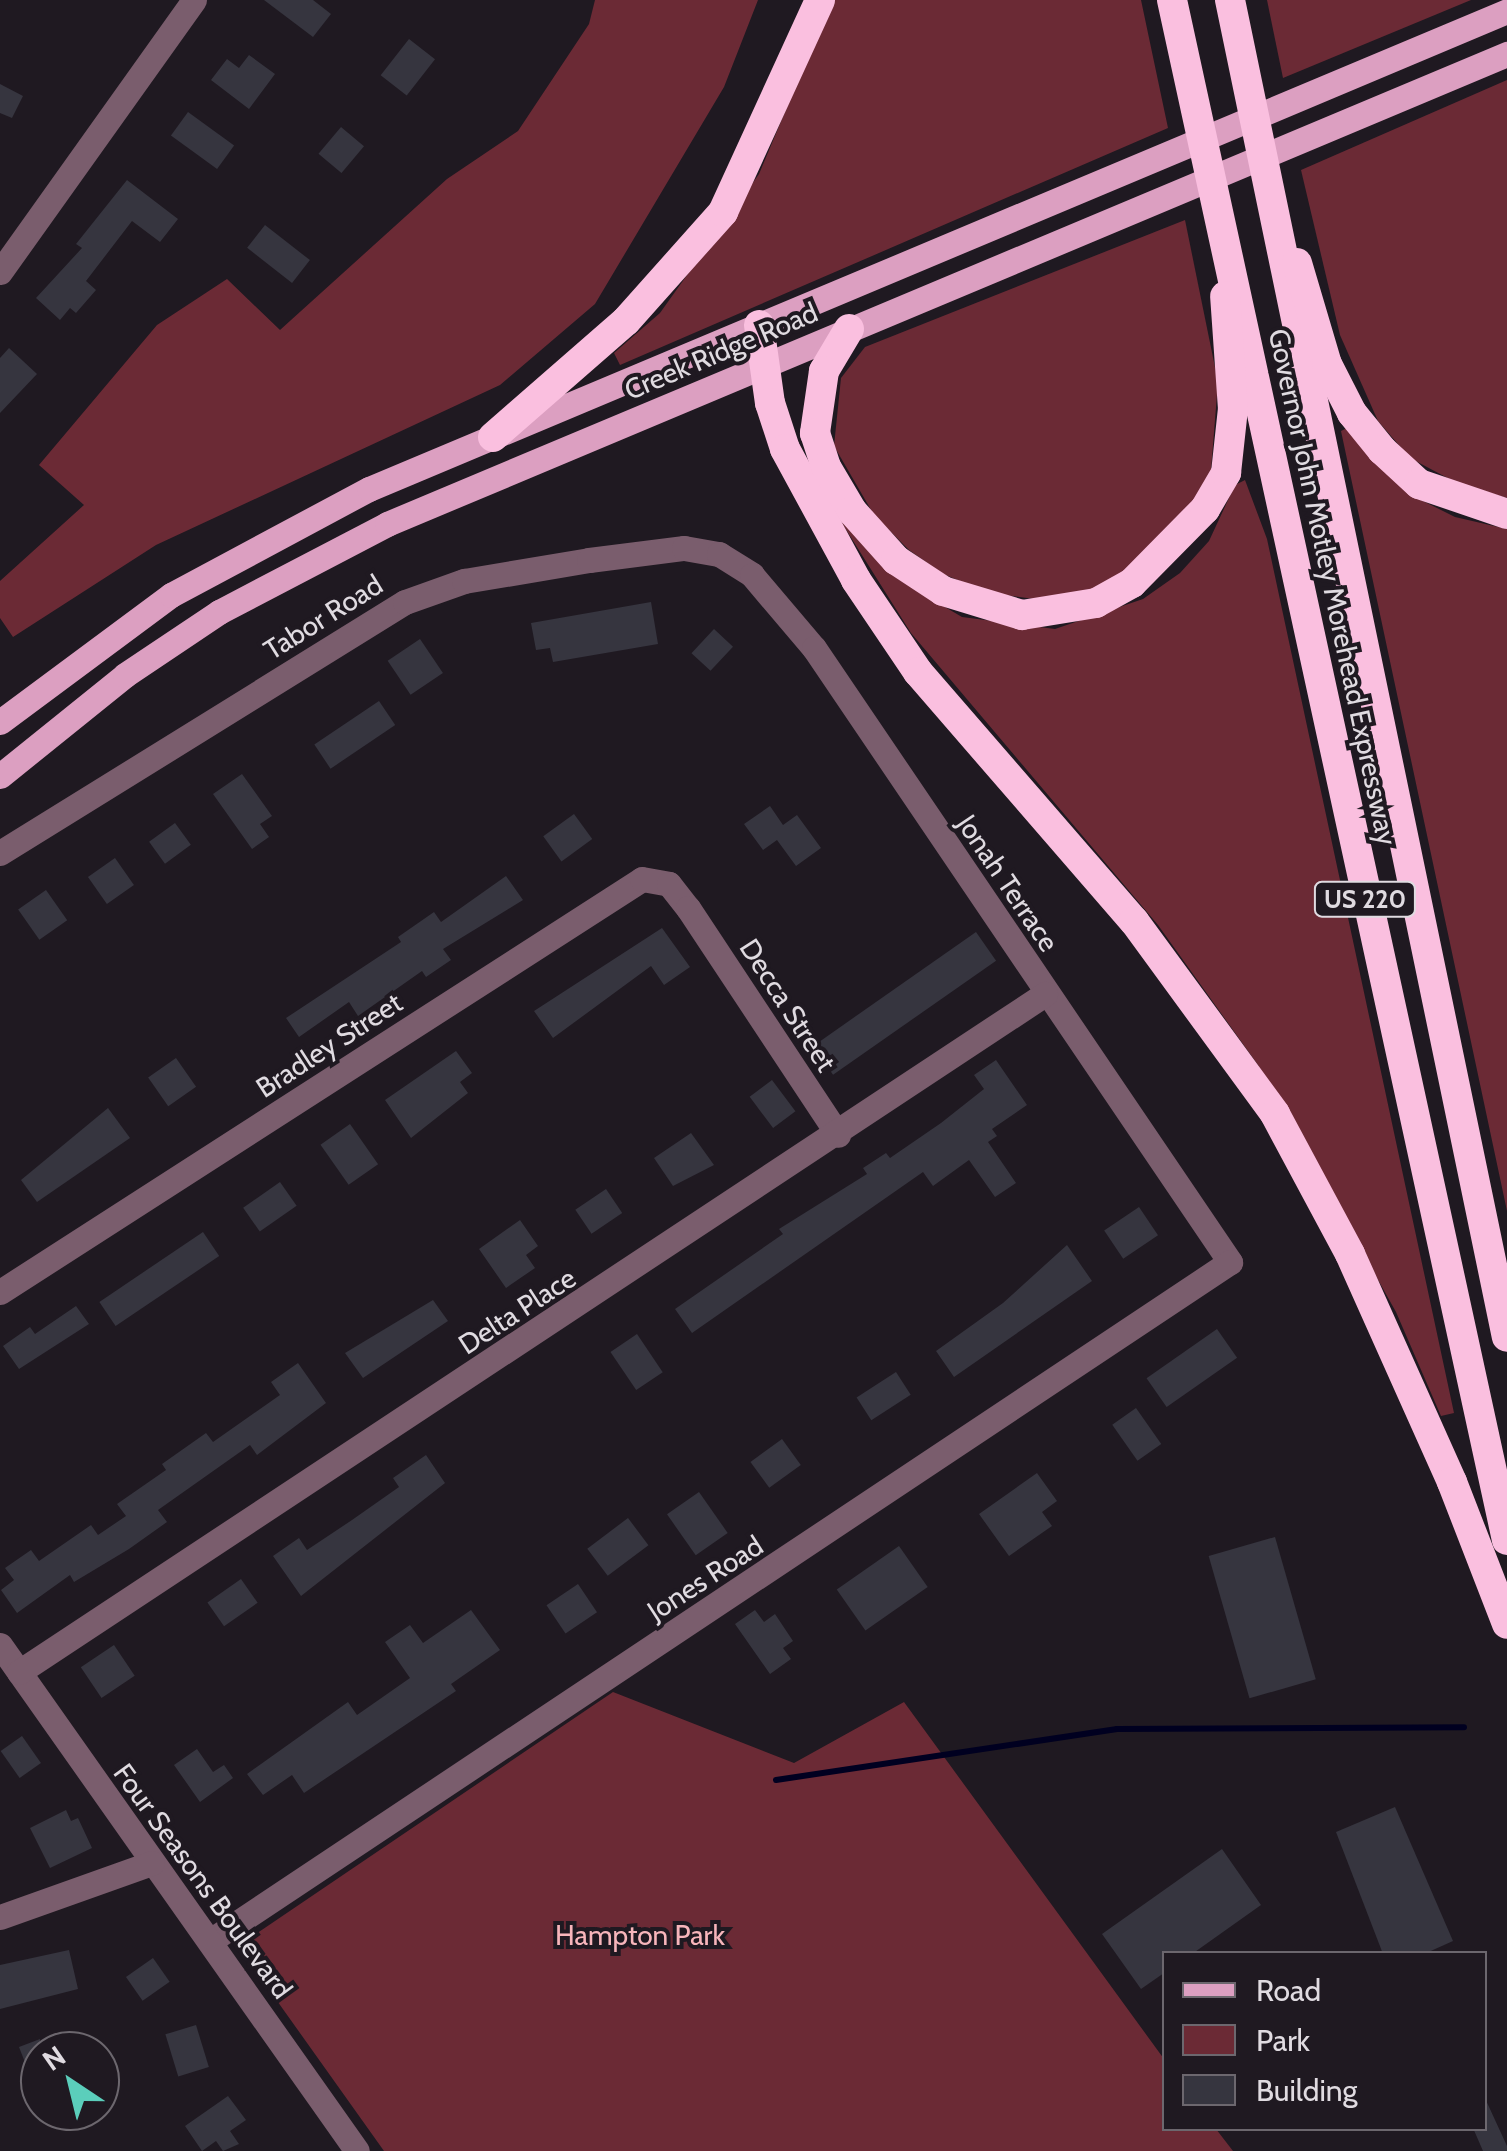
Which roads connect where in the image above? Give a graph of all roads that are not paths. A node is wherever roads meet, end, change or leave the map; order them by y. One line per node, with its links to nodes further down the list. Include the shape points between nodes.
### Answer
1 (194, 0): 9 (street)
2 (820, 0): 13 (highway, via 723,212 626,320)
3 (1172, 0): 8 (highway, Governor John Motley Morehead Expressway / US 220)
4 (1230, 0): 7 (highway, Governor John Motley Morehead Expressway / US 220)
5 (1507, 11): 10 (main road, Creek Ridge Road)
6 (1507, 54): 11 (main road, Creek Ridge Road)
7 (1279, 232): 14 (highway, via 1300,268 1326,364 1352,413 1419,484); 24 (highway, Governor John Motley Morehead Expressway / US 220, via 1282,276)
8 (1225, 258): 11 (highway, via 1233,409 1226,473 1205,509 1132,583 1062,611 1022,615 943,591 896,560 852,511 826,467 816,433 824,371); 25 (highway, Governor John Motley Morehead Expressway / US 220)
9 (0, 272)
10 (759, 325): 12 (highway); 13 (main road, Creek Ridge Road)
11 (848, 329): 12 (main road, Creek Ridge Road)
12 (763, 367): 17 (main road, Creek Ridge Road, via 310,562 125,674); 26 (highway, via 784,449 856,580 918,672 1134,920 1275,1114 1358,1272)
13 (493, 437): 16 (main road, Creek Ridge Road, via 267,538 155,606)
14 (1507, 514)
15 (719, 554): 18 (street, Tabor Road, via 684,548 589,560 464,581 404,602); 20 (street, Jonah Terrace, via 752,575 814,648)
16 (0, 722)
17 (0, 776)
18 (0, 853)
19 (688, 908): 21 (street, Decca Street); 23 (street, Bradley Street, via 669,884 642,880)
20 (1046, 994): 21 (street, Delta Place); 22 (street, Jonah Terrace)
21 (838, 1135): 28 (street, Delta Place)
22 (1230, 1262): 31 (street, Jones Road)
23 (0, 1292)
24 (1507, 1337)
25 (1507, 1540)
26 (1507, 1624)
27 (0, 1645): 28 (street, Four Seasons Boulevard)
28 (18, 1672): 29 (street, Four Seasons Boulevard)
29 (152, 1863): 30 (street); 31 (street, Four Seasons Boulevard)
30 (0, 1916)
31 (210, 1941): 32 (street, Four Seasons Boulevard)
32 (357, 2151)

